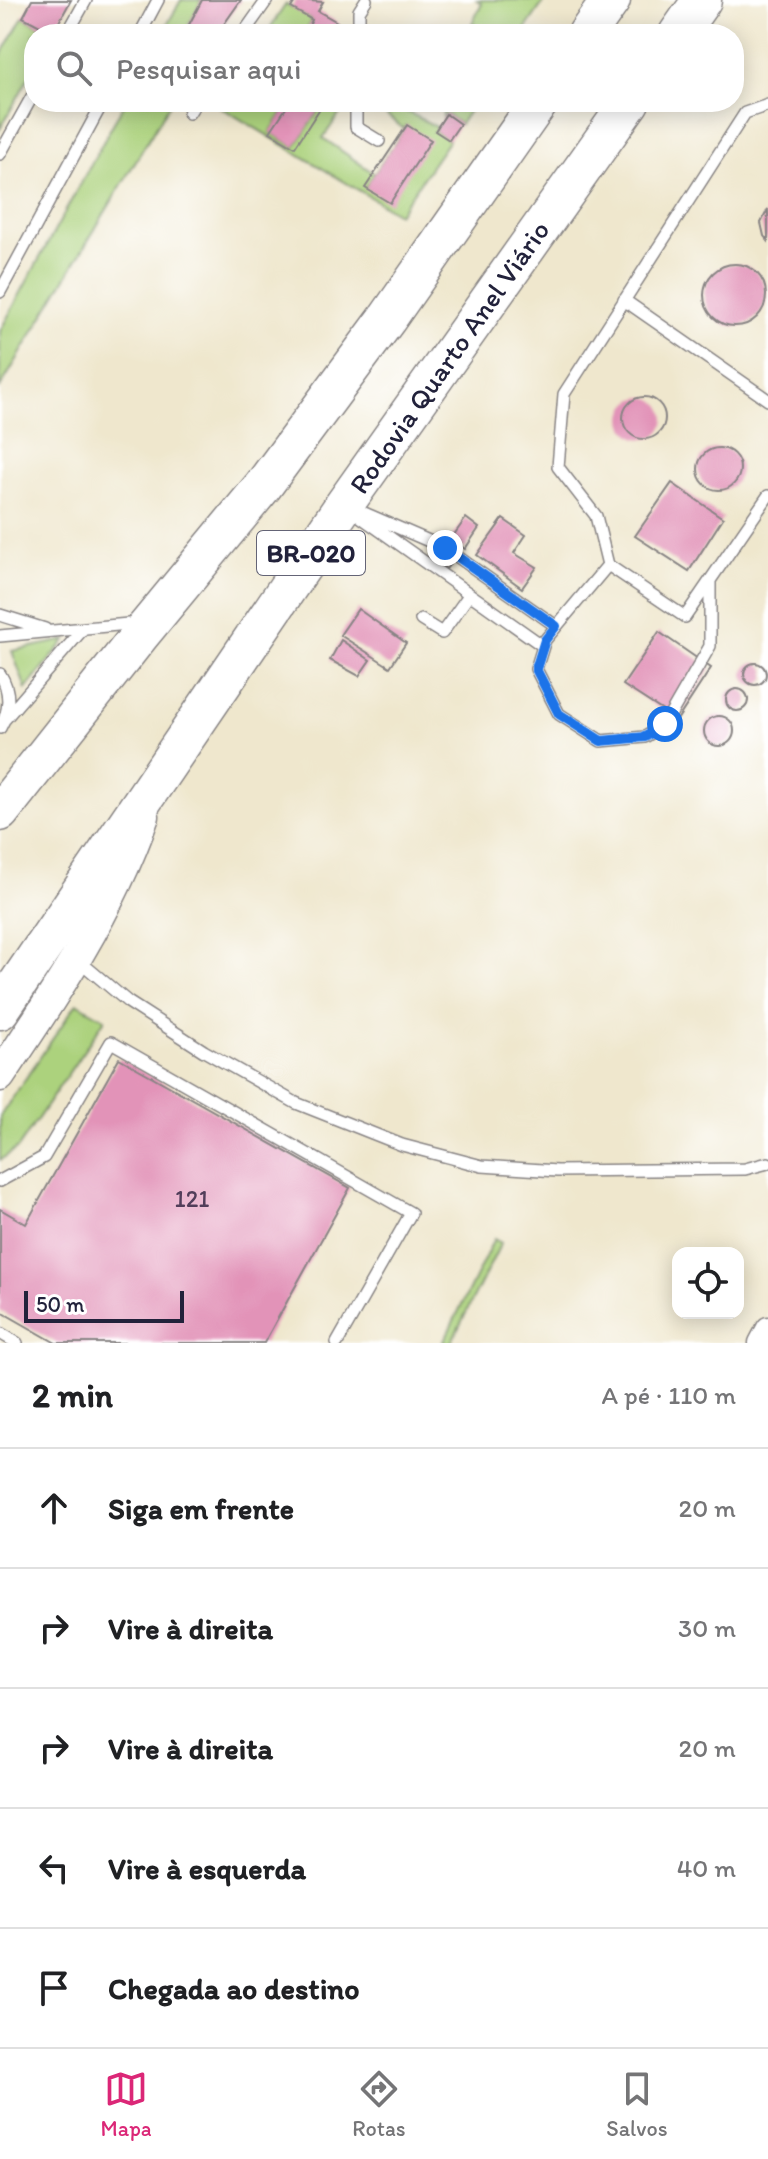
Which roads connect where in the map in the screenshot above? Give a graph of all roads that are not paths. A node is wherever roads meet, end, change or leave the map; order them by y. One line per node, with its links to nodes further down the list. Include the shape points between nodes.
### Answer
1 (86, 0): 7 (lane)
2 (158, 0): 8 (lane)
3 (267, 0): 9 (lane)
4 (366, 0): 10 (lane)
5 (611, 0): 11 (highway)
6 (702, 0): 12 (highway)
7 (73, 24)
8 (145, 24)
9 (250, 24)
10 (359, 24)
11 (594, 24)
12 (685, 24)
13 (768, 105): 22 (lane, via 745,113)
14 (24, 111): 20 (lane)
15 (98, 112): 21 (lane)
16 (356, 112): 19 (lane, via 356,127)
17 (532, 112): 31 (highway, BR-020, via 263,486)
18 (623, 112): 25 (highway, Rodovia Quarto Anel Viário / BR-020)
19 (379, 141)
20 (0, 154)
21 (0, 292)
22 (624, 300): 23 (lane); 26 (lane, via 564,394 558,467 596,516)
23 (768, 400)
24 (768, 496): 27 (lane)
25 (344, 505): 28 (lane); 32 (lane, via 445,548); 39 (highway, Rodovia Quarto Anel Viário / BR-020)
26 (608, 565): 27 (lane, via 685,617); 32 (lane)
27 (710, 580): 36 (lane, via 710,646 665,724 645,737 601,741 559,714 536,669)
28 (469, 595): 30 (lane, via 442,633); 36 (lane)
29 (0, 615): 34 (lane)
30 (421, 620)
31 (151, 621): 33 (lane); 40 (highway, BR-020)
32 (556, 626): 36 (lane)
33 (84, 628): 34 (lane); 38 (lane)
34 (53, 631): 35 (lane)
35 (0, 636)
36 (543, 646)
37 (0, 674): 38 (lane, via 8,701)
38 (3, 723)
39 (158, 777): 41 (street, via 120,880); 42 (highway, Rodovia Quarto Anel Viário / BR-020)
40 (0, 812)
41 (77, 958): 43 (street); 44 (lane, via 128,1002 204,1051 296,1103 402,1145 482,1166 557,1171 745,1169)
42 (0, 1010)
43 (0, 1076)
44 (768, 1163)
45 (0, 1181): 49 (lane, via 44,1157 111,1042 411,1213)
46 (768, 1328): 50 (street)
47 (0, 1333): 48 (lane)
48 (17, 1343)
49 (337, 1343)
50 (760, 1343)

